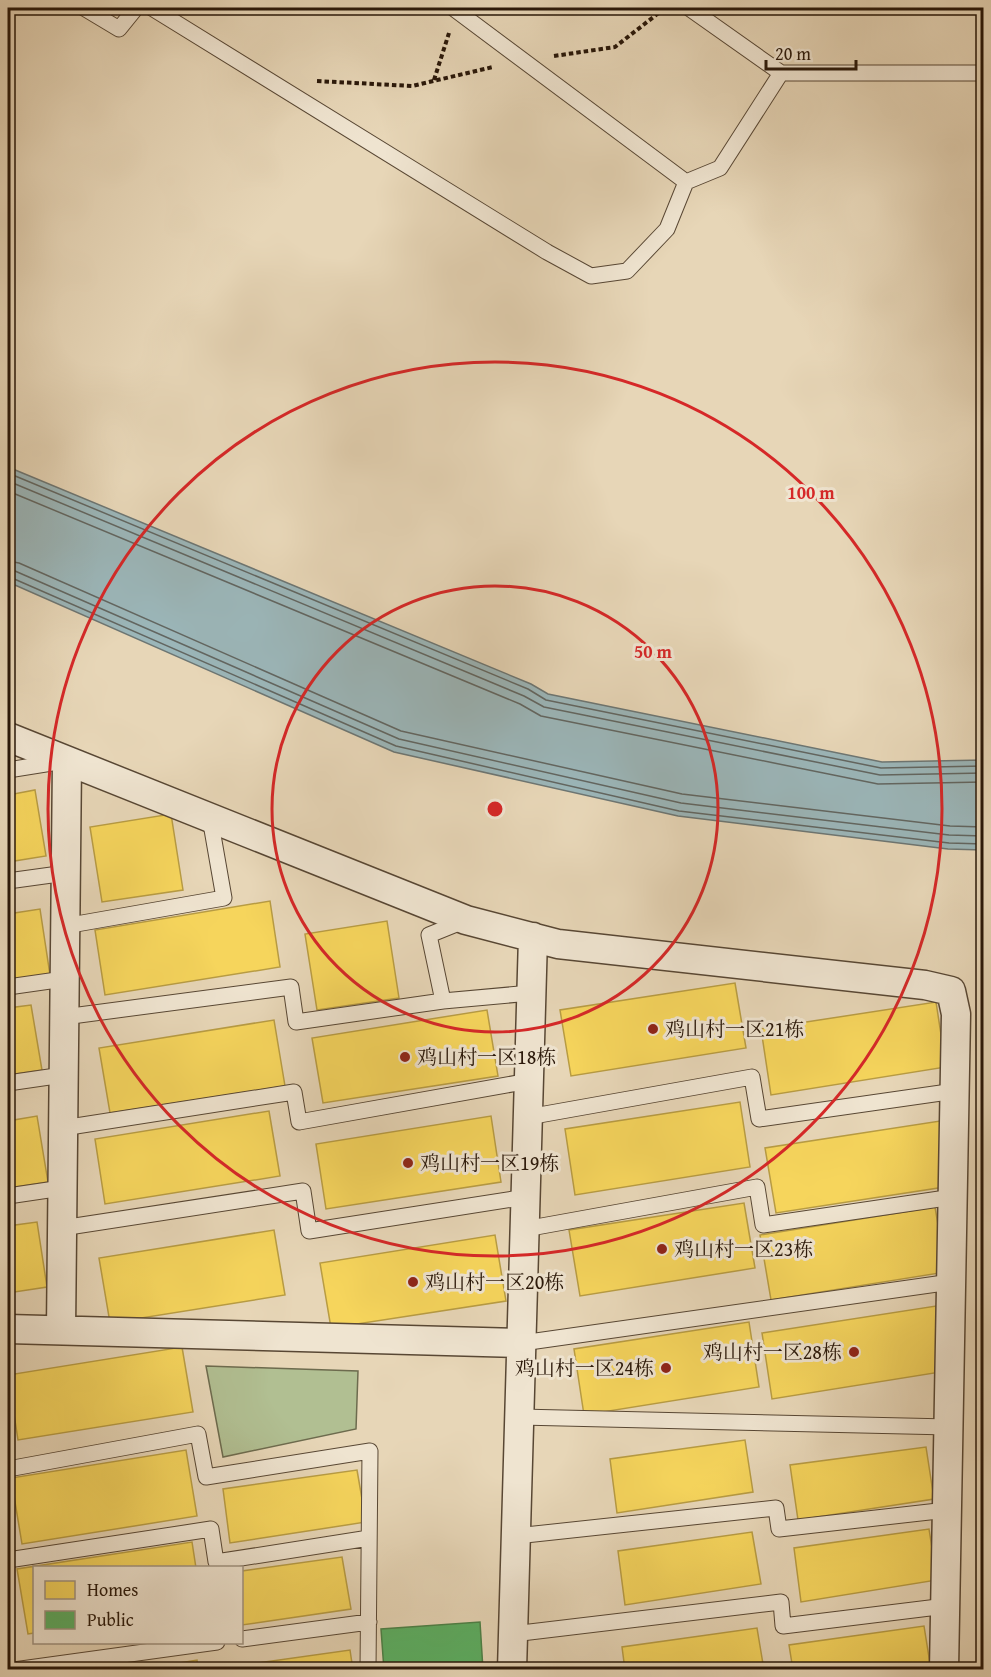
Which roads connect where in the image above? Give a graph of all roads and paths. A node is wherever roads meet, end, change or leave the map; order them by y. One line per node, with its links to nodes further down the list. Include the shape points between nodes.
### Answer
1 (84, 8): 2 (lane, via 119,29)
2 (136, 8)
3 (152, 8): 12 (lane, via 591,276 627,271 667,229)
4 (665, 8): 7 (path, via 615,47)
5 (689, 8): 8 (lane)
6 (455, 9): 7 (lane); 11 (path)
7 (523, 60): 11 (path); 12 (lane)
8 (781, 73): 9 (lane); 12 (lane, via 720,168)
9 (984, 73)
10 (316, 81): 11 (path, via 412,86)
11 (434, 81)
12 (686, 182)
13 (8, 737): 14 (street)
14 (67, 761): 15 (lane); 16 (street); 17 (street)
15 (8, 770)
16 (210, 818): 19 (street); 20 (lane, via 224,898)
17 (66, 873): 18 (lane); 20 (street)
18 (8, 881)
19 (466, 920): 21 (street); 25 (lane, via 429,935)
20 (65, 926): 22 (street)
21 (533, 937): 24 (street); 30 (street, via 558,944 951,991 956,1014)
22 (64, 978): 23 (lane); 26 (street)
23 (8, 987)
24 (531, 993): 25 (lane); 28 (street)
25 (443, 1001): 26 (lane, via 296,1022 291,987)
26 (64, 1017): 27 (street)
27 (63, 1075): 29 (lane); 32 (street)
28 (529, 1081): 31 (street); 32 (lane, via 299,1122 294,1092)
29 (8, 1083)
30 (955, 1091): 31 (lane, via 759,1119 752,1077); 36 (street)
31 (528, 1117): 35 (street)
32 (63, 1128): 33 (street)
33 (62, 1188): 34 (lane); 37 (street)
34 (8, 1196)
35 (526, 1197): 37 (lane, via 309,1231 303,1191); 38 (street)
36 (953, 1197): 38 (lane, via 763,1225 757,1187); 39 (street)
37 (62, 1228): 41 (street)
38 (525, 1229): 42 (street)
39 (951, 1282): 42 (lane); 44 (street)
40 (8, 1329): 41 (street)
41 (61, 1330): 42 (street)
42 (522, 1343): 43 (street)
43 (520, 1417): 44 (lane); 47 (street)
44 (949, 1426): 46 (street)
45 (8, 1469): 48 (lane, via 198,1434 206,1477 370,1451)
46 (947, 1510): 47 (lane, via 779,1528 776,1508); 50 (street)
47 (516, 1536): 52 (street)
48 (369, 1538): 49 (lane, via 216,1562 211,1529); 51 (lane)
49 (8, 1560)
50 (946, 1606): 52 (lane, via 783,1626 781,1602); 58 (street)
51 (369, 1622): 53 (lane); 56 (lane)
52 (513, 1634): 57 (street)
53 (243, 1639)
54 (202, 1644): 55 (lane)
55 (14, 1670)
56 (368, 1670)
57 (512, 1670)
58 (945, 1670)

